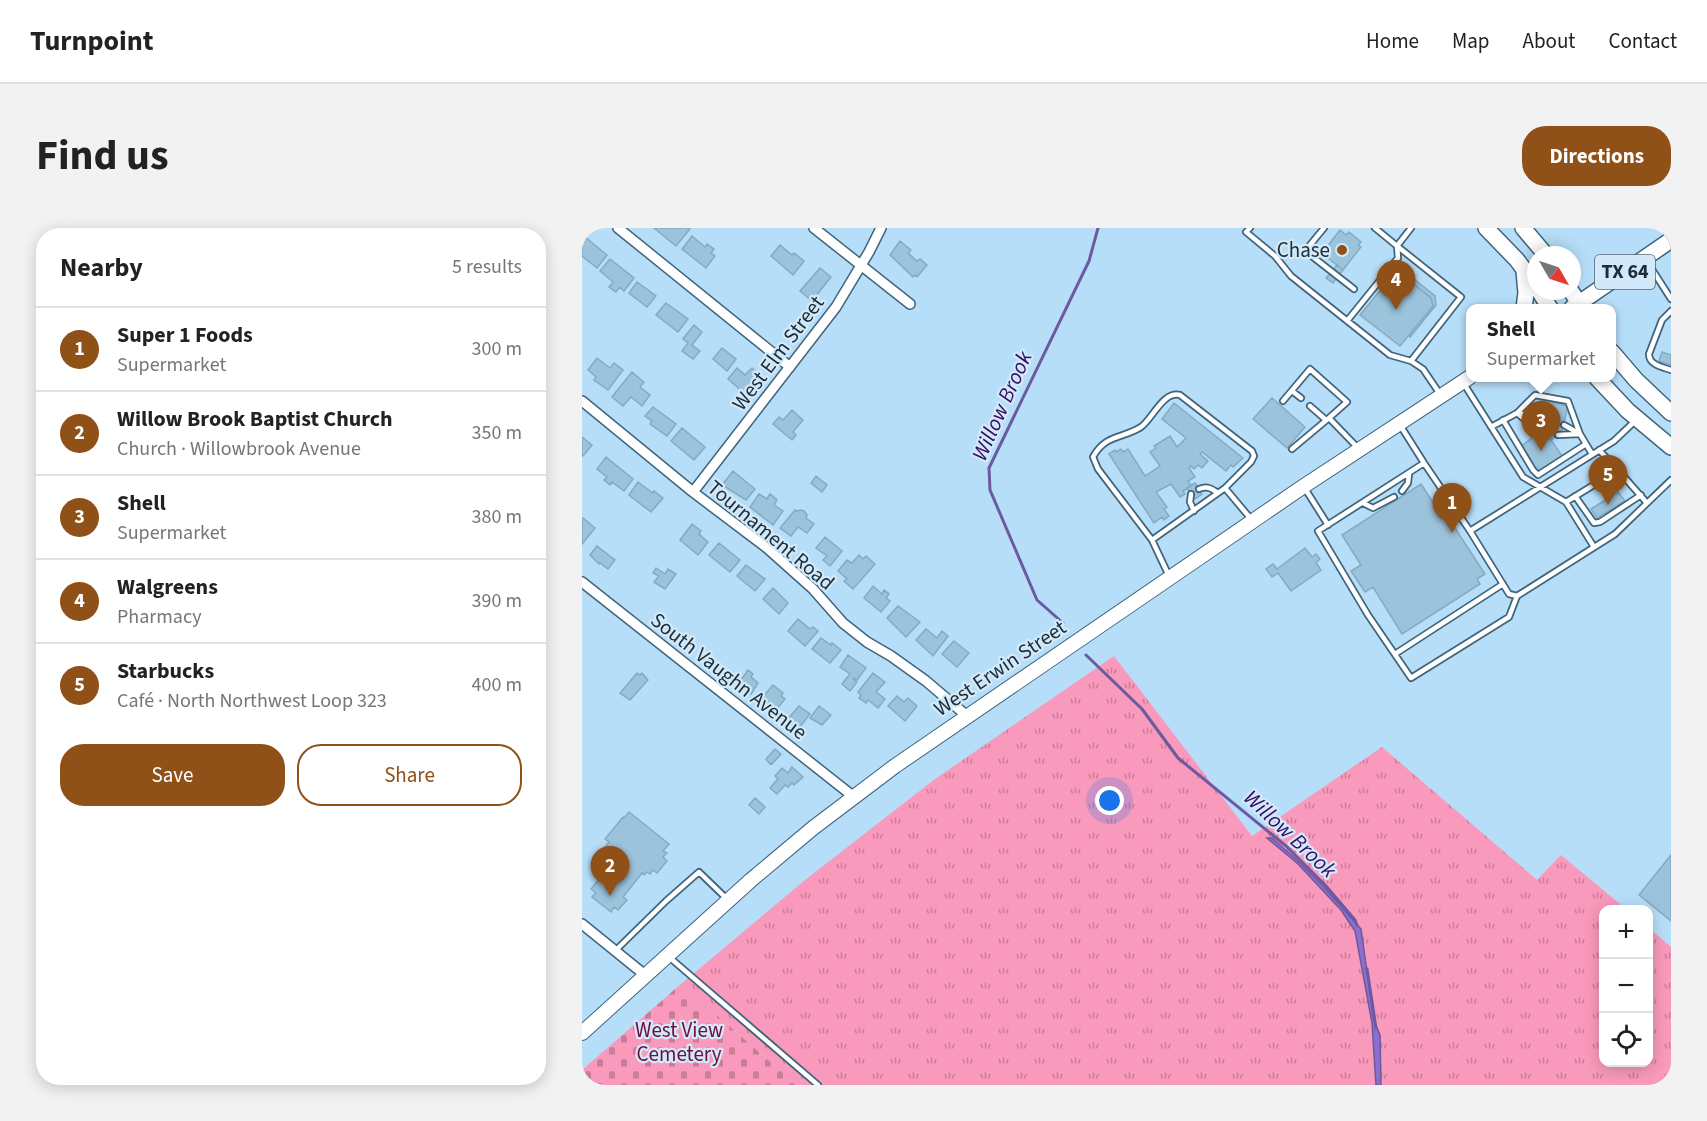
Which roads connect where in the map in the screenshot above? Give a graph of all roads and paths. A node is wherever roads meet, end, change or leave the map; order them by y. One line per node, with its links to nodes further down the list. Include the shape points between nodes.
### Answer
1 (618, 228): 26 (street)
2 (814, 228): 14 (street)
3 (881, 228): 14 (street, West Elm Street)
4 (1250, 228): 23 (lane, via 1246,232 1275,256 1291,276)
5 (1324, 228): 17 (lane, via 1309,252)
6 (1375, 228): 11 (lane)
7 (1411, 228): 11 (lane)
8 (1486, 228): 15 (main road)
9 (1523, 228): 12 (main road)
10 (1671, 240): 13 (main road, TX 64)
11 (1396, 246): 23 (lane, via 1398,258); 25 (lane, via 1461,297)
12 (1538, 246)
13 (1644, 258): 18 (lane); 19 (main road, TX 64)
14 (861, 266): 20 (street); 26 (street, West Elm Street)
15 (1523, 268): 16 (main road); 21 (main road)
16 (1527, 274)
17 (1354, 289)
18 (1671, 299)
19 (1576, 303)
20 (910, 304)
21 (1524, 304)
22 (1671, 311): 27 (lane, via 1662,320 1649,358)
23 (1347, 321): 25 (lane, via 1390,356)
24 (1616, 358): 38 (main road)
25 (1411, 360): 32 (lane, via 1423,369)
26 (790, 368): 64 (street, West Elm Street)
27 (1671, 370)
28 (1466, 381): 32 (main road, West Erwin Street)
29 (1468, 382): 45 (lane)
30 (1601, 382): 41 (main road)
31 (1292, 391): 33 (lane); 35 (lane); 40 (lane, via 1310,369 1347,402)
32 (1441, 396): 43 (main road, West Erwin Street)
33 (1301, 398)
34 (582, 401): 64 (street, Tournament Road)
35 (1283, 401)
36 (1310, 406): 40 (lane)
37 (1517, 413): 39 (lane); 42 (lane); 46 (lane); 47 (lane, via 1534,395 1568,401)
38 (1671, 413)
39 (1536, 416)
40 (1328, 419): 51 (lane); 52 (lane)
41 (1637, 419): 50 (main road); 53 (lane)
42 (1503, 420): 45 (lane); 49 (lane, via 1538,475)
43 (1399, 423): 52 (main road, West Erwin Street); 55 (lane)
44 (1564, 425): 47 (lane)
45 (1491, 427): 60 (lane, via 1523,477)
46 (1536, 429)
47 (1580, 434): 48 (lane); 49 (lane)
48 (1558, 435)
49 (1586, 444): 54 (lane)
50 (1671, 447)
51 (1292, 449)
52 (1360, 450): 59 (main road, West Erwin Street)
53 (1599, 450): 54 (lane); 56 (lane)
54 (1592, 454): 60 (lane)
55 (1424, 463): 57 (lane); 78 (lane)
56 (1618, 470): 67 (lane); 68 (lane)
57 (1409, 474): 63 (lane); 72 (lane)
58 (1671, 480): 71 (lane)
59 (1304, 486): 74 (main road, West Erwin Street); 76 (lane)
60 (1540, 486): 70 (lane); 78 (lane)
61 (1225, 488): 65 (lane); 74 (lane); 79 (lane, via 1251,462 1252,450 1180,395 1169,396 1142,426 1103,443 1093,457)
62 (1199, 489): 65 (lane, via 1211,488)
63 (1402, 491)
64 (693, 492): 86 (street, Tournament Road, via 813,589 843,623 926,681)
65 (1218, 493): 73 (lane)
66 (1191, 494): 73 (lane)
67 (1641, 495): 71 (lane); 75 (lane, via 1600,522)
68 (1575, 496): 70 (lane); 75 (lane)
69 (1394, 497): 72 (lane, via 1373,508)
70 (1566, 502): 77 (lane)
71 (1647, 502): 80 (lane, via 1615,534)
72 (1362, 503): 76 (lane)
73 (1194, 511): 79 (lane)
74 (1253, 521): 81 (main road, West Erwin Street)
75 (1593, 521): 77 (lane)
76 (1328, 525): 85 (lane, via 1318,531)
77 (1583, 530): 80 (lane)
78 (1470, 531): 83 (lane)
79 (1152, 540): 81 (lane)
80 (1594, 547): 84 (lane)
81 (1169, 578): 86 (main road, West Erwin Street)
82 (582, 582): 87 (street, South Vaughn Avenue)
83 (1503, 584): 84 (lane, via 1509,594); 85 (lane)
84 (1517, 596): 85 (lane, via 1509,617 1412,678)
85 (1395, 654)
86 (967, 716): 87 (main road, West Erwin Street)
87 (854, 797): 88 (main road, West Erwin Street)
88 (728, 900): 90 (lane, via 699,873); 91 (main road, West Erwin Street)
89 (582, 924): 90 (street)
90 (615, 951): 92 (street)
91 (667, 955): 92 (main road, West Erwin Street); 94 (lane)
92 (645, 975): 93 (main road, West Erwin Street)
93 (582, 1033)
94 (818, 1085)

